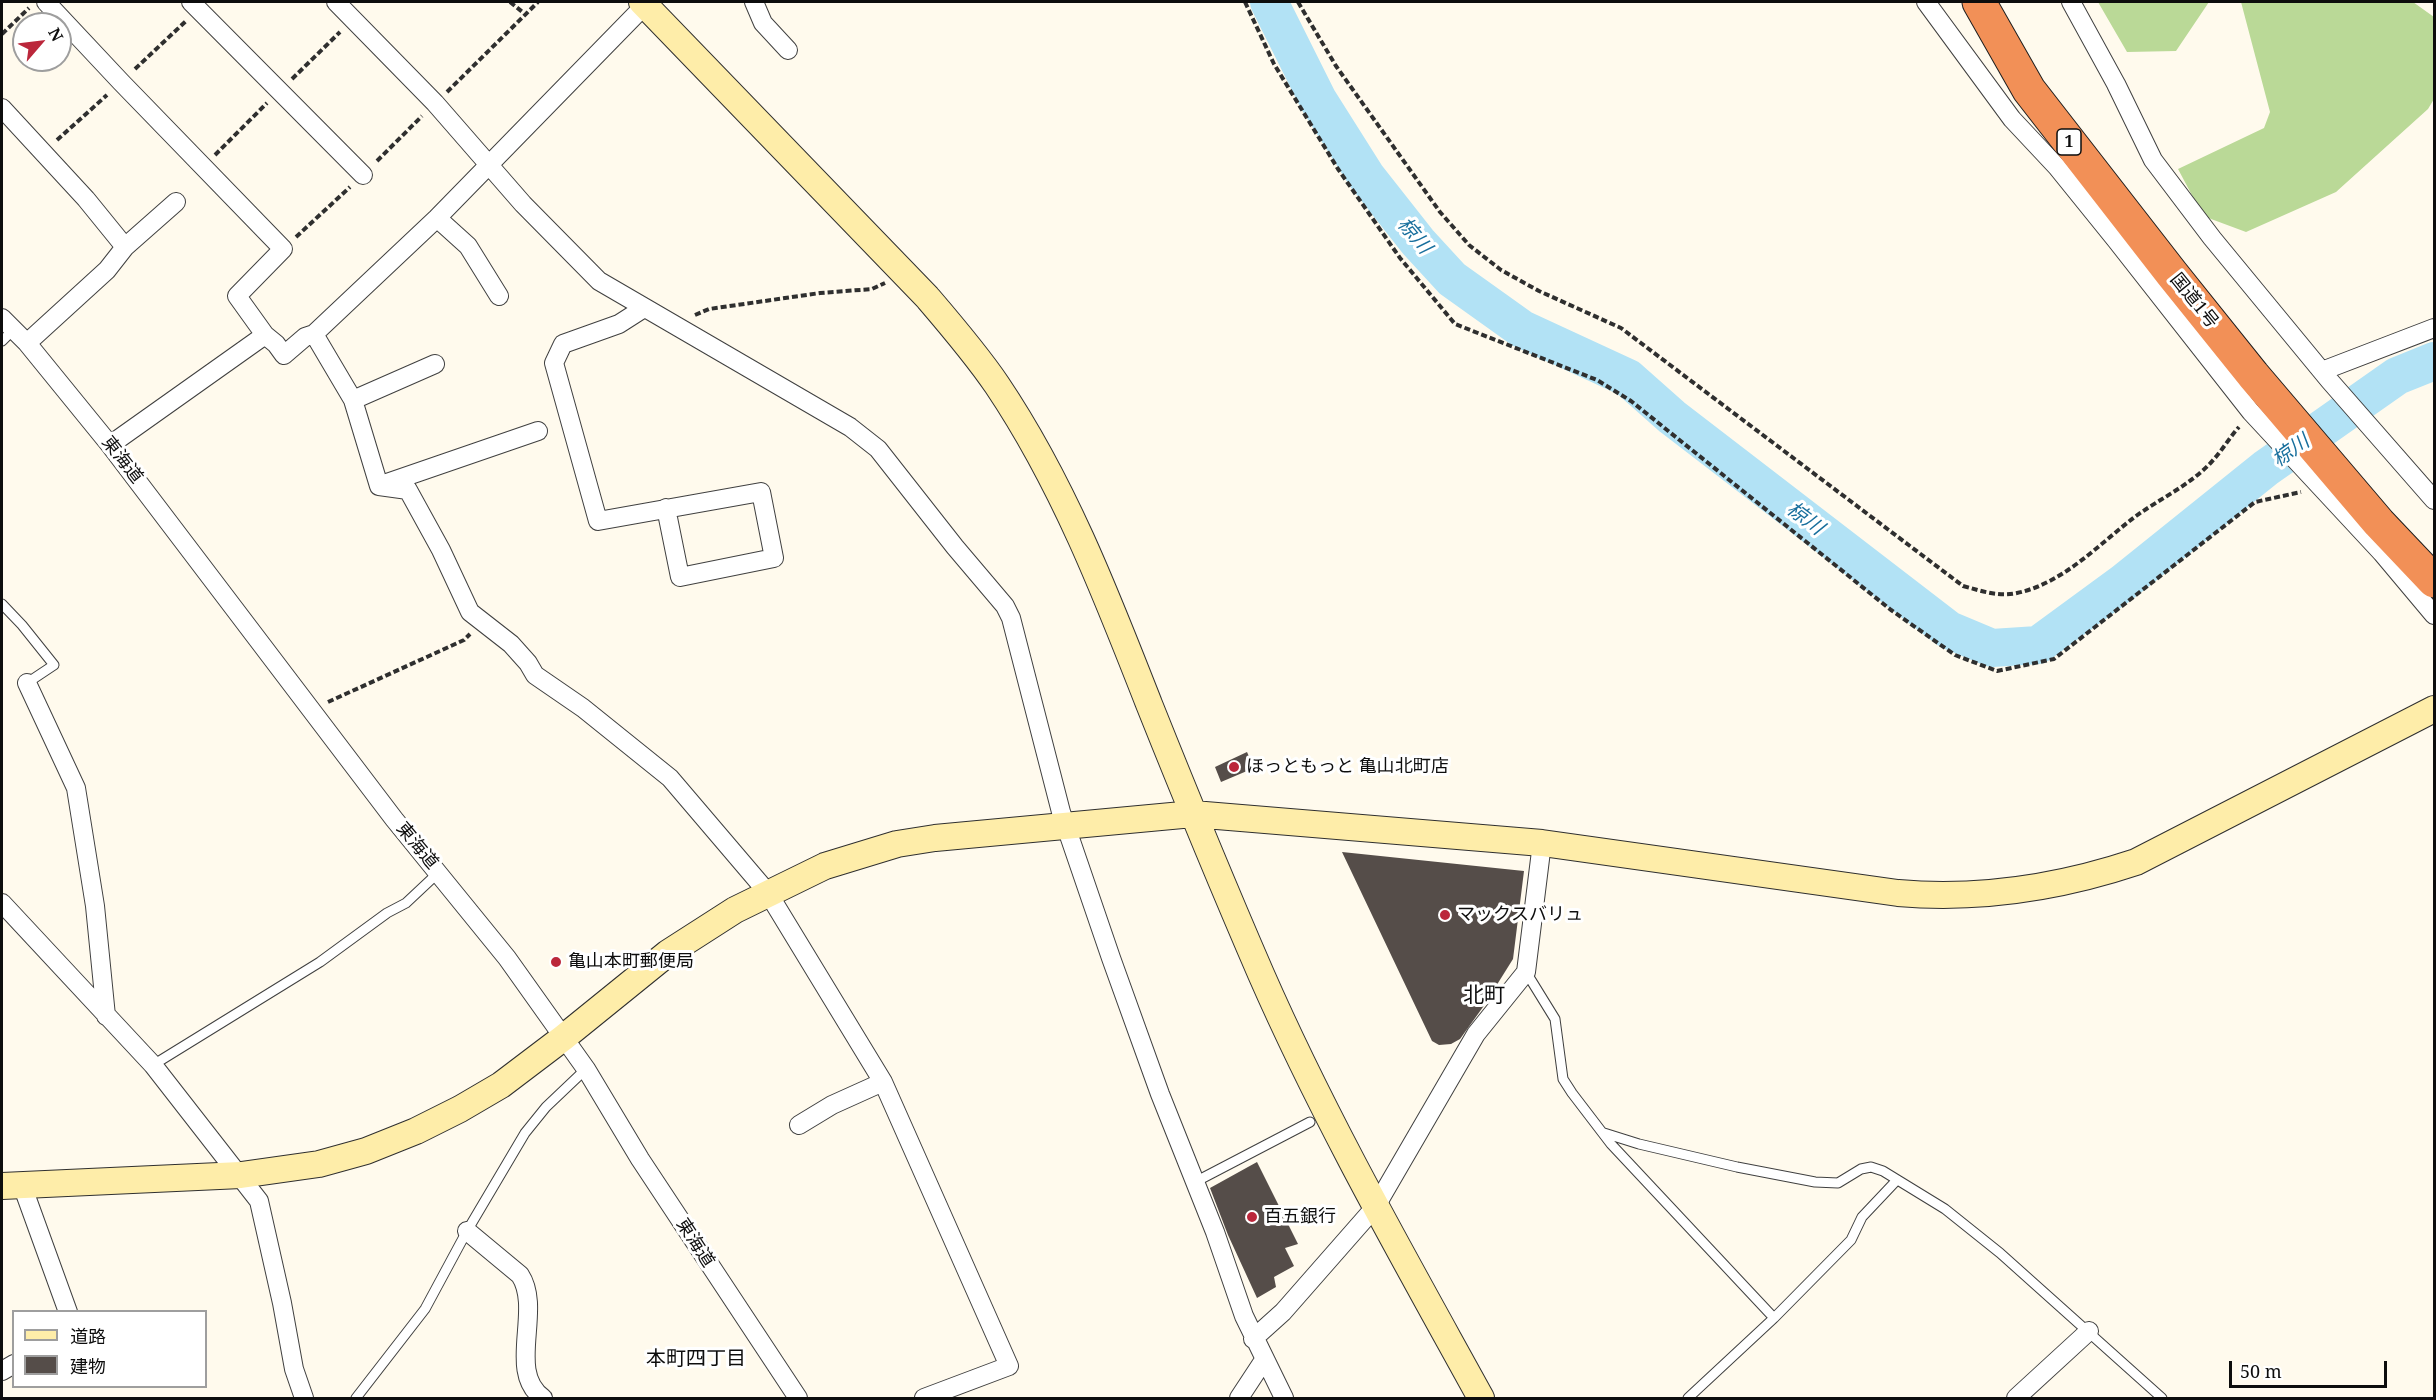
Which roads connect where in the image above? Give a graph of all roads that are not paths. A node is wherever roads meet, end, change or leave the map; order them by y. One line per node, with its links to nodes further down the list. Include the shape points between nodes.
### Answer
1 (46, 2): 21 (street, via 283,249 237,296)
2 (191, 2): 12 (street)
3 (336, 2): 11 (street, via 435,103)
4 (645, 2): 11 (street); 36 (street, via 904,273 964,340 996,385 1069,511)
5 (753, 2): 9 (street, via 763,23)
6 (1926, 2): 33 (street, via 2012,119 2057,167 2252,412)
7 (1979, 2): 31 (highway, 国道1号 / 1, via 2029,90 2172,274 2260,384)
8 (2071, 2): 24 (street, via 2153,160)
9 (788, 50)
10 (2, 108): 15 (street)
11 (489, 165): 14 (street); 17 (street, via 599,281)
12 (363, 175)
13 (176, 202): 15 (street)
14 (437, 218): 16 (street, via 468,246); 20 (street)
15 (125, 247): 22 (street, via 107,270)
16 (499, 296)
17 (644, 308): 30 (street, via 619,324 563,344 554,363 598,521); 37 (street, via 850,428 879,449 1011,618)
18 (2434, 328): 24 (street)
19 (6, 330): 22 (street, 東海道)
20 (314, 334): 21 (street, via 284,355); 25 (street)
21 (265, 335): 27 (street)
22 (27, 343): 27 (street, 東海道)
23 (435, 364): 25 (street)
24 (2326, 376): 29 (street)
25 (353, 400): 28 (street)
26 (538, 430): 28 (street)
27 (111, 445): 39 (street, 東海道, via 394,819)
28 (379, 486): 40 (street, via 408,490 470,612 518,651 535,675 670,778)
29 (2434, 500)
30 (666, 508): 30 (street, via 761,492 774,558 680,577)
31 (2434, 581)
32 (2, 604): 34 (lane, via 54,665)
33 (2434, 615)
34 (27, 683): 43 (street, via 76,788 95,906)
35 (2434, 709): 38 (street, via 2136,862 2091,877 2030,889 1949,896 1898,893)
36 (1193, 814): 37 (street); 38 (street); 55 (street, via 1302,1065)
37 (1067, 827): 40 (street, via 897,844 825,866); 53 (street, via 1160,1094)
38 (1542, 843): 42 (street)
39 (439, 872): 44 (street, 東海道, via 507,958); 45 (lane, via 406,903 320,962)
40 (768, 893): 44 (street, via 668,953); 47 (street)
41 (2, 903): 43 (street)
42 (1526, 972): 50 (lane, via 1555,1019 1563,1078); 55 (street, via 1476,1034)
43 (106, 1016): 45 (street)
44 (563, 1038): 46 (street, 東海道); 51 (street, via 501,1084 416,1131 319,1164)
45 (153, 1065): 51 (street)
46 (586, 1069): 56 (lane, via 525,1133); 65 (street, 東海道, via 640,1160)
47 (883, 1082): 49 (street); 66 (street, via 1009,1366)
48 (1310, 1122): 53 (lane)
49 (799, 1125)
50 (1604, 1133): 52 (lane, via 1737,1167 1815,1182 1838,1183 1871,1167); 58 (lane)
51 (241, 1175): 54 (street); 62 (street, via 259,1201 294,1369)
52 (1896, 1181): 58 (lane, via 1862,1217 1851,1240); 59 (lane, via 1945,1209)
53 (1196, 1182): 60 (street)
54 (12, 1185): 57 (street)
55 (1376, 1206): 60 (street, via 1283,1312); 69 (street)
56 (467, 1231): 63 (lane, via 425,1309); 64 (street, via 525,1282 528,1380)
57 (68, 1310)
58 (1774, 1318): 70 (lane)
59 (2089, 1331): 71 (street); 72 (lane)
60 (1253, 1339): 61 (street)
61 (1264, 1360): 67 (street); 68 (street)
62 (304, 1398)
63 (356, 1398)
64 (543, 1398)
65 (798, 1398)
66 (924, 1398)
67 (1239, 1398)
68 (1284, 1398)
69 (1480, 1398)
70 (1689, 1398)
71 (2016, 1398)
72 (2162, 1398)

